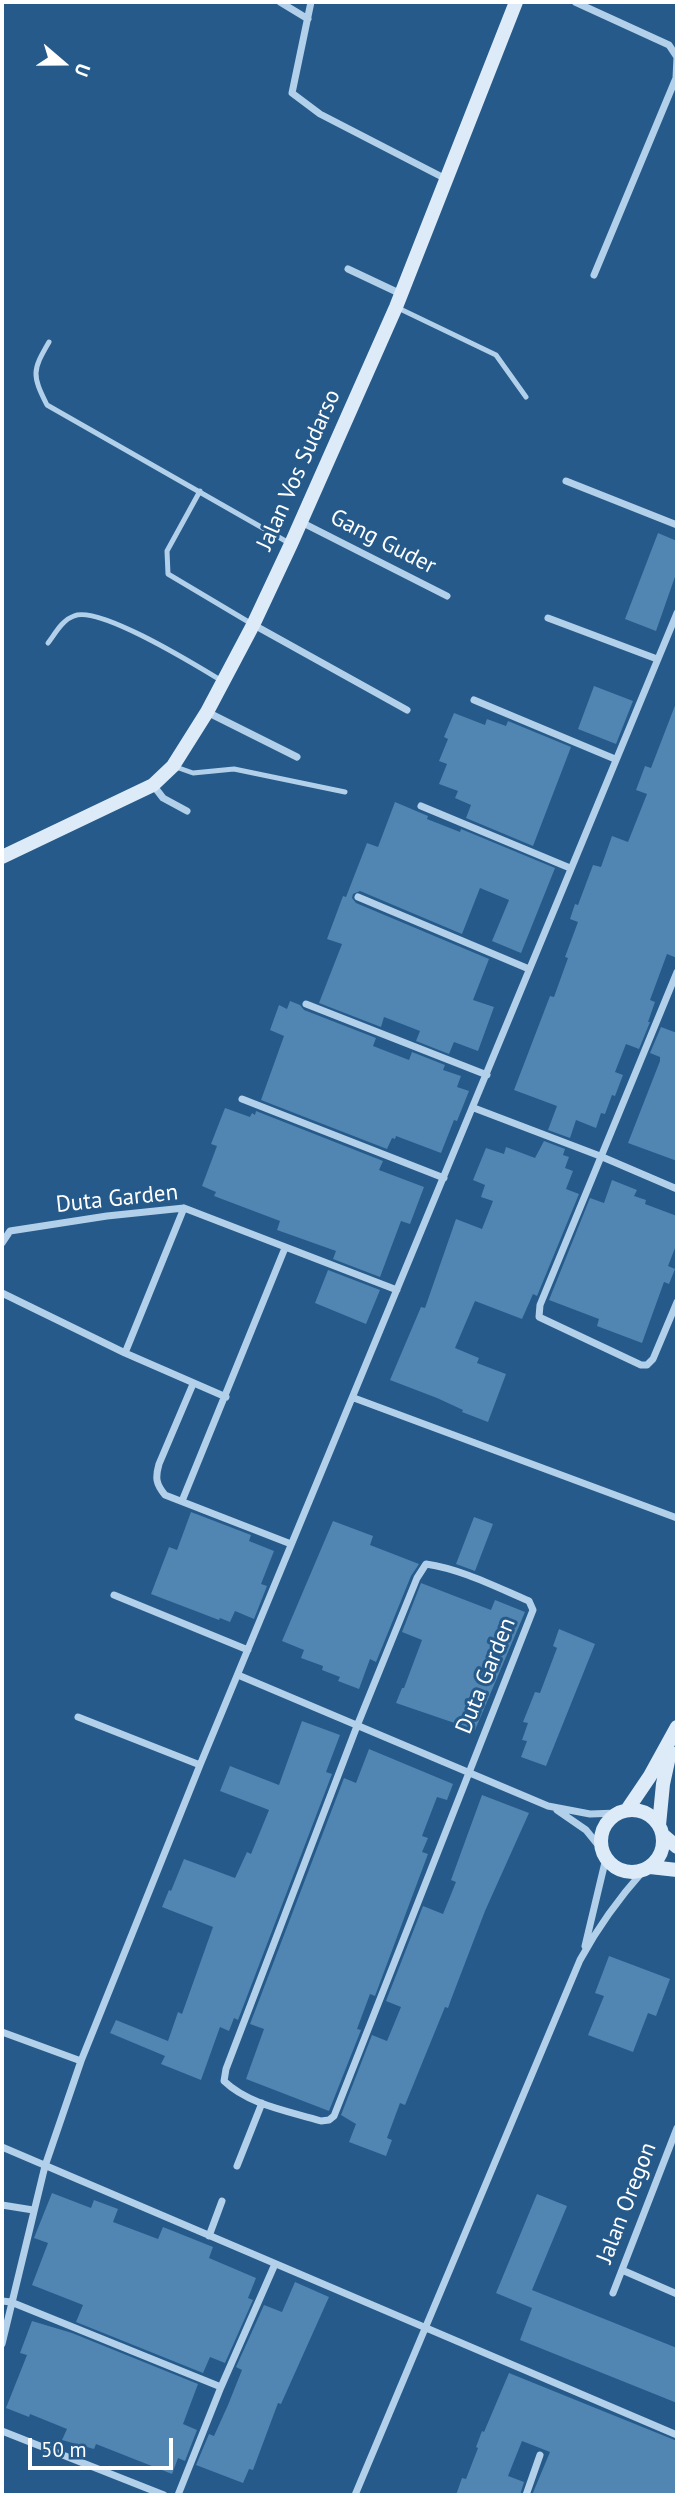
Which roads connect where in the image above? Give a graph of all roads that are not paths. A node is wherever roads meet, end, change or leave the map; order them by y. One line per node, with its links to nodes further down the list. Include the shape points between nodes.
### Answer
1 (280, 2): 5 (street)
2 (311, 2): 5 (street)
3 (516, 2): 6 (street, Jalan Vos Sudarso)
4 (575, 2): 8 (street, via 669,45 677,57 676,78)
5 (308, 19): 6 (street, via 292,93 320,114)
6 (446, 179): 9 (street, Jalan Vos Sudarso)
7 (348, 269): 9 (street)
8 (594, 275)
9 (399, 301): 11 (lane, via 496,355); 14 (street, Jalan Vos Sudarso)
10 (49, 342): 13 (lane, via 38,362 35,381 47,405)
11 (526, 397)
12 (566, 481): 15 (street)
13 (200, 491): 16 (lane); 20 (lane, via 167,551 168,574)
14 (301, 522): 16 (street, Jalan Vos Sudarso); 17 (street, Gang Guder)
15 (677, 525)
16 (291, 544): 20 (street, Jalan Vos Sudarso)
17 (447, 596)
18 (677, 613): 22 (street)
19 (548, 618): 22 (street)
20 (253, 625): 23 (street, Jalan Vos Sudarso); 25 (street)
21 (48, 643): 23 (lane, via 74,615 89,614 114,622)
22 (657, 659): 28 (street)
23 (223, 682): 26 (street, Jalan Vos Sudarso)
24 (474, 700): 28 (street)
25 (407, 710)
26 (207, 712): 27 (street); 29 (street, Jalan Vos Sudarso)
27 (297, 757)
28 (615, 760): 35 (street)
29 (173, 766): 30 (street, Jalan Vos Sudarso); 31 (lane, via 193,773 234,769)
30 (153, 785): 33 (street, via 163,798); 34 (street, Jalan Vos Sudarso)
31 (345, 792)
32 (421, 806): 35 (street)
33 (187, 811)
34 (2, 857)
35 (570, 868): 37 (street)
36 (358, 897): 37 (street)
37 (529, 969): 40 (street)
38 (677, 972): 43 (street)
39 (306, 1004): 40 (street)
40 (486, 1075): 42 (street)
41 (242, 1098): 44 (street)
42 (474, 1108): 43 (street); 44 (street)
43 (600, 1156): 45 (street); 51 (street, via 539,1317 647,1365)
44 (444, 1178): 49 (street)
45 (677, 1189)
46 (184, 1208): 47 (street, Duta Garden, via 10,1231); 48 (street, Duta Garden); 52 (street)
47 (2, 1243)
48 (285, 1248): 49 (street, Duta Garden); 54 (street)
49 (397, 1290): 55 (street)
50 (2, 1293): 52 (street)
51 (677, 1302)
52 (125, 1353): 53 (street)
53 (193, 1384): 54 (street); 56 (street, via 155,1476 166,1495)
54 (226, 1397): 56 (street)
55 (354, 1398): 57 (street); 58 (street)
56 (182, 1501): 58 (street)
57 (677, 1518)
58 (291, 1544): 60 (street)
59 (114, 1595): 60 (street)
60 (248, 1650): 61 (street)
61 (238, 1675): 63 (street); 65 (street)
62 (78, 1717): 65 (street)
63 (357, 1726): 66 (street); 66 (street, Duta Garden, via 426,1564 497,1587 528,1601 533,1610); 77 (street, Duta Garden, via 226,2069 224,2081 233,2090)
64 (675, 1732): 68 (street); 69 (street, via 663,1784)
65 (200, 1765): 76 (street)
66 (469, 1772): 67 (street); 77 (street, Duta Garden, via 334,2116 321,2121)
67 (554, 1808): 68 (street, via 590,1814); 71 (street, via 586,1830)
68 (622, 1812): 69 (street, via 641,1811 655,1819); 71 (street, via 605,1826)
69 (661, 1830): 70 (street); 72 (street, via 663,1847)
70 (677, 1847)
71 (605, 1854): 72 (street, via 623,1871); 74 (street)
72 (647, 1868): 73 (street); 74 (street, via 619,1898)
73 (677, 1870)
74 (580, 1960): 92 (street)
75 (2, 2032): 76 (street)
76 (81, 2061): 80 (street)
77 (262, 2103): 81 (street)
78 (677, 2128): 87 (street, Jalan Oregon)
79 (2, 2147): 80 (street)
80 (45, 2166): 84 (street); 85 (street)
81 (237, 2166)
82 (222, 2201): 85 (street)
83 (2, 2206): 84 (street)
84 (33, 2210): 91 (street)
85 (209, 2236): 86 (street)
86 (275, 2264): 92 (street); 94 (street)
87 (622, 2270): 88 (street, Jalan Oregon); 89 (street)
88 (612, 2293)
89 (677, 2294)
90 (2, 2301): 91 (street)
91 (11, 2302): 93 (street); 94 (street)
92 (424, 2328): 96 (street); 100 (street)
93 (2, 2344)
94 (221, 2387): 99 (street)
95 (2, 2431): 98 (street)
96 (677, 2435)
97 (540, 2455): 101 (street)
98 (164, 2495)
99 (178, 2495)
100 (355, 2495)
101 (526, 2495)

